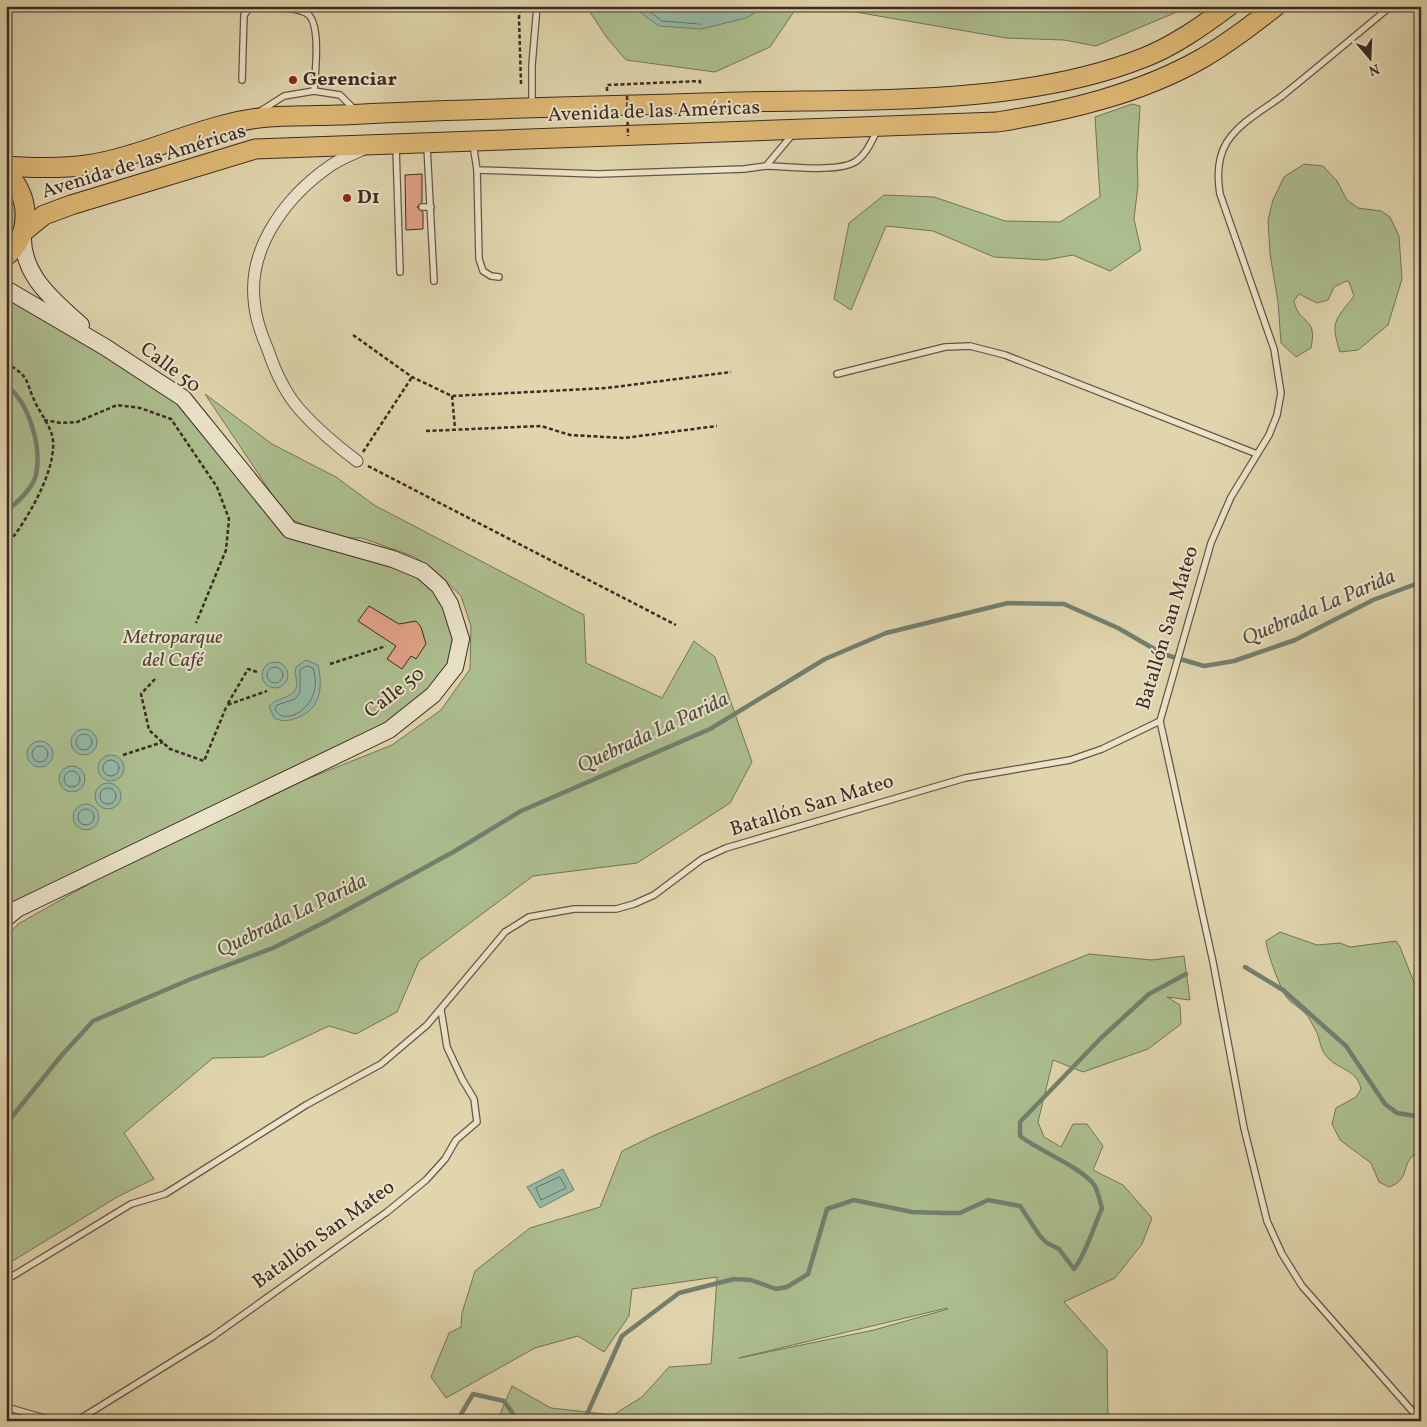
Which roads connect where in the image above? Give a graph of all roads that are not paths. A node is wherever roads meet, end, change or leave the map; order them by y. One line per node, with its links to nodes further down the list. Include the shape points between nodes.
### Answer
1 (251, 6): 7 (lane, via 244,14)
2 (264, 6): 8 (lane, via 308,14 316,26)
3 (537, 6): 9 (lane)
4 (1229, 6): 9 (main road, Avenida de las Américas, via 1185,37 1143,58 1082,77 994,93)
5 (1276, 6): 12 (main road, Avenida de las Américas, via 1239,35 1200,59 1114,95 1044,114 998,122)
6 (1391, 6): 34 (lane, Batallón San Mateo, via 1240,127 1220,158 1220,194 1274,349 1280,378 1278,415)
7 (242, 80)
8 (314, 91): 10 (lane, via 340,95); 11 (lane, via 284,96)
9 (527, 108): 10 (main road, Avenida de las Américas)
10 (359, 114): 11 (main road, Avenida de las Américas)
11 (245, 120): 20 (main road, Avenida de las Américas, via 87,165 44,170)
12 (879, 126): 13 (main road, Avenida de las Américas); 21 (lane, via 866,152 855,162 842,167)
13 (797, 129): 14 (main road, Avenida de las Américas); 21 (lane)
14 (472, 142): 15 (main road, Avenida de las Américas); 22 (lane)
15 (427, 143): 16 (main road, Avenida de las Américas); 25 (lane)
16 (396, 145): 18 (main road, Avenida de las Américas); 28 (lane, via 402,207)
17 (320, 146): 18 (main road, Avenida de las Américas); 19 (street, via 326,149); 26 (main road, Avenida de las Américas, via 255,148 71,205 44,215)
18 (370, 146): 19 (street)
19 (330, 165): 35 (street, via 278,216 264,242 256,271 254,298 258,324 274,368 299,409)
20 (6, 166)
21 (766, 166): 22 (lane, via 598,174)
22 (477, 170): 29 (lane, via 479,259 483,271)
23 (6, 173): 26 (main road, via 16,184 24,202)
24 (422, 207): 25 (lane)
25 (431, 207): 30 (lane)
26 (23, 232): 27 (main road, Avenida de las Américas); 32 (street, Calle 50, via 22,244 32,275)
27 (6, 256)
28 (400, 272)
29 (499, 277)
30 (434, 281)
31 (6, 289): 32 (street, Calle 50)
32 (105, 347): 37 (street, Calle 50, via 182,398 290,530 393,559 422,571 439,586 450,604 461,639 455,667 433,695 389,730 17,908)
33 (837, 374): 34 (lane, via 945,347 970,346 1004,354)
34 (1257, 454): 36 (lane, Batallón San Mateo, via 1231,497 1211,543)
35 (357, 461)
36 (1160, 721): 38 (lane, Batallón San Mateo, via 1102,749 1070,760 965,778 726,848 692,865 654,895 625,907 574,909 529,917 505,932); 43 (lane, via 1213,962 1252,1166 1268,1221 1291,1271 1302,1286)
37 (6, 918)
38 (441, 1010): 39 (lane, Batallón San Mateo, via 413,1039 375,1067 306,1105 165,1194 131,1204); 42 (lane, Batallón San Mateo, via 447,1047 474,1099 477,1122 456,1140 445,1160 387,1212 220,1331)
39 (6, 1280)
40 (6, 1407): 41 (lane)
41 (56, 1421)
42 (73, 1421)
43 (1421, 1421)

